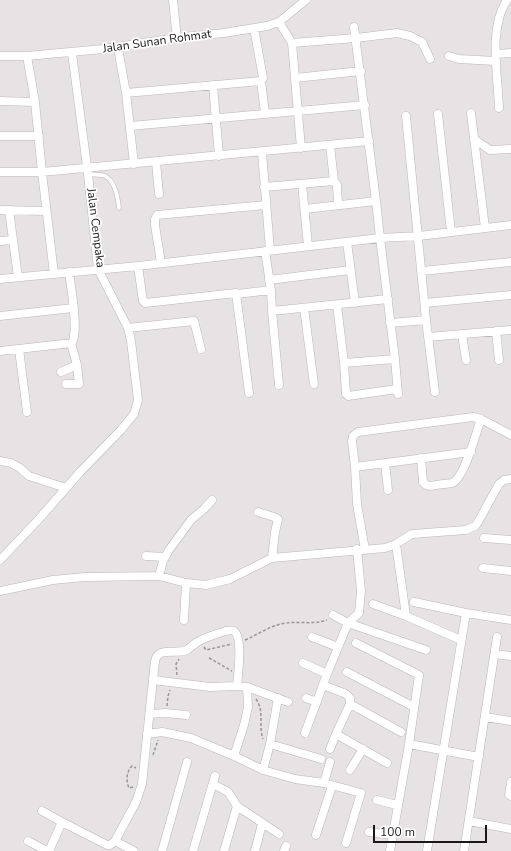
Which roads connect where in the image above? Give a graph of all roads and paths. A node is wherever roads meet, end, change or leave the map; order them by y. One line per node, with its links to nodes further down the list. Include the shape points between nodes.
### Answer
1 (174, 0): 8 (street)
2 (306, 0): 4 (street, Jalan Sunan Rohmat)
3 (507, 0): 16 (street, via 501,9 496,28)
4 (279, 22): 6 (street, Jalan Sunan Rohmat); 9 (street)
5 (354, 27): 7 (street)
6 (254, 28): 8 (street, Jalan Sunan Rohmat); 20 (street, via 263,78)
7 (356, 38): 9 (street); 17 (street, via 404,34 422,42); 18 (street)
8 (177, 39): 10 (street, Jalan Sunan Rohmat)
9 (292, 43): 19 (street)
10 (118, 48): 11 (street, Jalan Sunan Rohmat); 22 (street)
11 (72, 53): 14 (street, Jalan Sunan Rohmat); 45 (street, Jalan Cempaka)
12 (511, 53): 16 (street)
13 (0, 56): 14 (street, Jalan Sunan Rohmat)
14 (28, 56): 24 (street)
15 (449, 56): 16 (street, via 459,59)
16 (496, 58): 26 (street)
17 (430, 59)
18 (361, 71): 19 (street); 25 (street)
19 (295, 78): 27 (street)
20 (261, 81): 21 (street); 28 (street)
21 (213, 85): 22 (street); 32 (street)
22 (126, 93): 33 (street)
23 (0, 101): 24 (street)
24 (35, 102): 35 (street)
25 (365, 105): 27 (street); 37 (street)
26 (498, 108)
27 (298, 110): 28 (street); 39 (street)
28 (265, 113): 32 (street)
29 (471, 113): 36 (street)
30 (438, 114): 62 (street)
31 (406, 116): 63 (street)
32 (214, 118): 33 (street); 42 (street)
33 (130, 126): 44 (street)
34 (0, 136): 35 (street)
35 (39, 136): 47 (street)
36 (474, 139): 40 (street, via 490,150); 61 (street)
37 (369, 141): 38 (street); 52 (street)
38 (330, 145): 39 (street); 48 (street)
39 (301, 148): 41 (street)
40 (511, 149)
41 (262, 152): 42 (street); 50 (street)
42 (218, 156): 43 (street)
43 (156, 162): 44 (street); 51 (street)
44 (134, 164): 45 (street)
45 (88, 171): 47 (street); 55 (lane, via 104,176 112,183); 73 (street, Jalan Cempaka)
46 (0, 172): 47 (street)
47 (42, 172): 59 (street)
48 (334, 181): 49 (street); 54 (street, via 337,185)
49 (302, 184): 50 (street); 56 (street)
50 (264, 187): 53 (street)
51 (159, 194)
52 (376, 201): 54 (street); 64 (street)
53 (266, 205): 69 (street); 71 (street, via 157,215 155,225)
54 (338, 205): 56 (street)
55 (119, 208)
56 (305, 209): 68 (street)
57 (0, 210): 58 (street)
58 (9, 210): 59 (street); 65 (street)
59 (46, 211): 77 (street)
60 (511, 225): 61 (street)
61 (485, 228): 62 (street)
62 (451, 232): 63 (street)
63 (419, 236): 64 (street); 75 (street)
64 (380, 238): 67 (street); 84 (street)
65 (13, 240): 66 (street); 78 (street)
66 (0, 241)
67 (347, 242): 68 (street); 74 (street)
68 (308, 246): 69 (street)
69 (268, 251): 71 (street); 80 (street)
70 (511, 262): 75 (street)
71 (161, 263): 72 (street)
72 (138, 266): 73 (street); 82 (street, via 145,303)
73 (98, 269): 76 (street); 94 (street, Jalan Cempaka)
74 (350, 270): 80 (street); 85 (street)
75 (422, 271): 86 (street)
76 (69, 272): 77 (street); 88 (street)
77 (54, 274): 78 (street)
78 (18, 277): 79 (street)
79 (0, 279)
80 (269, 280): 81 (street)
81 (271, 290): 82 (street); 90 (street)
82 (237, 294): 113 (street)
83 (511, 295): 86 (street)
84 (388, 299): 85 (street); 93 (street)
85 (355, 303): 87 (street)
86 (425, 303): 92 (street)
87 (337, 305): 89 (street); 106 (street)
88 (73, 308): 91 (street); 99 (street, via 74,340)
89 (304, 308): 90 (street); 110 (street)
90 (272, 311): 111 (street)
91 (0, 316)
92 (426, 320): 93 (street); 98 (street)
93 (390, 323): 103 (street)
94 (128, 328): 101 (street, via 194,321); 123 (street, Jalan Cempaka, via 137,395 136,410)
95 (511, 330): 96 (street)
96 (496, 331): 97 (street); 105 (street)
97 (462, 334): 98 (street); 104 (street)
98 (428, 337): 112 (street)
99 (71, 343): 100 (street); 107 (street)
100 (19, 349): 102 (street); 114 (street)
101 (201, 349)
102 (0, 351)
103 (395, 359): 106 (street); 106 (street, via 397,392 348,396)
104 (466, 360)
105 (499, 360)
106 (344, 363)
107 (77, 365): 108 (street); 109 (street, via 79,384)
108 (61, 372)
109 (66, 384)
110 (314, 384)
111 (279, 385)
112 (435, 392)
113 (249, 394)
114 (27, 412)
115 (481, 419): 116 (street); 117 (street); 121 (street, via 473,417 358,432 352,441)
116 (511, 435)
117 (470, 452): 118 (street); 118 (street, via 452,483 428,486 423,482)
118 (421, 458): 120 (street)
119 (0, 461): 123 (street, via 11,463 29,476)
120 (384, 463): 121 (street); 124 (street)
121 (355, 467): 130 (street)
122 (511, 479): 129 (street, via 499,484 475,526 459,531 412,534)
123 (66, 488): 134 (street, Jalan Cempaka)
124 (388, 490)
125 (212, 500): 132 (street, via 187,525)
126 (258, 512): 133 (street, via 278,519)
127 (484, 538): 128 (street)
128 (511, 540)
129 (396, 544): 130 (street, via 385,548); 143 (street)
130 (361, 550): 133 (street); 147 (street, via 359,613)
131 (146, 556): 132 (street)
132 (165, 557): 137 (street)
133 (272, 558): 138 (street, via 230,579 206,585)
134 (0, 560)
135 (483, 568): 136 (street)
136 (511, 571)
137 (159, 576): 138 (street); 139 (street, via 65,578)
138 (186, 583): 145 (street)
139 (0, 591)
140 (414, 602): 142 (street)
141 (373, 604): 143 (street)
142 (466, 613): 146 (street); 150 (street)
143 (406, 616): 150 (street)
144 (331, 617): 147 (street); 152 (path, via 316,624 286,623)
145 (184, 620)
146 (511, 620)
147 (348, 623): 154 (street); 155 (street)
148 (312, 637): 154 (street)
149 (497, 637): 156 (street)
150 (461, 640): 183 (street)
151 (199, 641): 152 (path, via 206,650); 152 (street, via 230,630 236,633); 161 (street, via 183,651 158,654 155,657)
152 (239, 641): 163 (street)
153 (356, 643): 170 (street, via 419,675)
154 (338, 647): 160 (street)
155 (426, 650)
156 (495, 654): 157 (street); 173 (street)
157 (511, 656)
158 (303, 663): 160 (street)
159 (347, 672): 170 (street)
160 (327, 674): 162 (street)
161 (153, 680): 163 (street, via 210,687); 171 (street)
162 (323, 684): 168 (street); 169 (street, via 346,694 350,698)
163 (237, 686): 164 (street)
164 (247, 687): 165 (street); 184 (street, via 248,707)
165 (278, 698): 167 (street); 179 (street)
166 (306, 698): 168 (street)
167 (288, 702)
168 (317, 702): 176 (street)
169 (350, 704): 175 (street); 178 (street)
170 (414, 707): 180 (street)
171 (150, 714): 172 (street); 177 (street)
172 (186, 715)
173 (485, 717): 174 (street); 185 (street)
174 (511, 721)
175 (401, 732)
176 (305, 733)
177 (147, 734): 184 (street, via 162,732 191,738); 190 (street)
178 (336, 734): 181 (street); 182 (street)
179 (270, 744): 186 (street); 191 (street)
180 (409, 744): 183 (street); 199 (street)
181 (330, 749)
182 (363, 749): 189 (street); 192 (street)
183 (443, 751): 185 (street); 220 (street)
184 (234, 756): 191 (street)
185 (479, 757): 202 (street)
186 (321, 759)
187 (187, 762): 215 (street)
188 (330, 762): 194 (street)
189 (387, 763)
190 (143, 770): 196 (path, via 130,767 126,778); 211 (street, via 142,784 136,802)
191 (263, 770): 194 (street, via 295,779)
192 (350, 770)
193 (511, 782): 197 (street)
194 (324, 783): 195 (street)
195 (332, 786): 208 (street); 212 (street, via 361,793)
196 (129, 788)
197 (511, 796)
198 (377, 800): 199 (street)
199 (397, 805): 209 (street)
200 (237, 806): 204 (street); 216 (street, via 228,792 214,780); 217 (street)
201 (42, 811): 203 (street)
202 (469, 821): 205 (street); 221 (street)
203 (62, 822): 211 (street, via 107,845); 213 (street)
204 (262, 824): 207 (street); 218 (street)
205 (511, 829)
206 (369, 832): 209 (street)
207 (279, 834)
208 (316, 835)
209 (393, 835): 219 (street)
210 (28, 840): 213 (street)
211 (115, 841): 214 (street)
212 (346, 843)
213 (48, 851)
214 (134, 851)
215 (162, 851)
216 (193, 851)
217 (224, 851)
218 (255, 851)
219 (390, 851)
220 (427, 851)
221 (464, 851)

